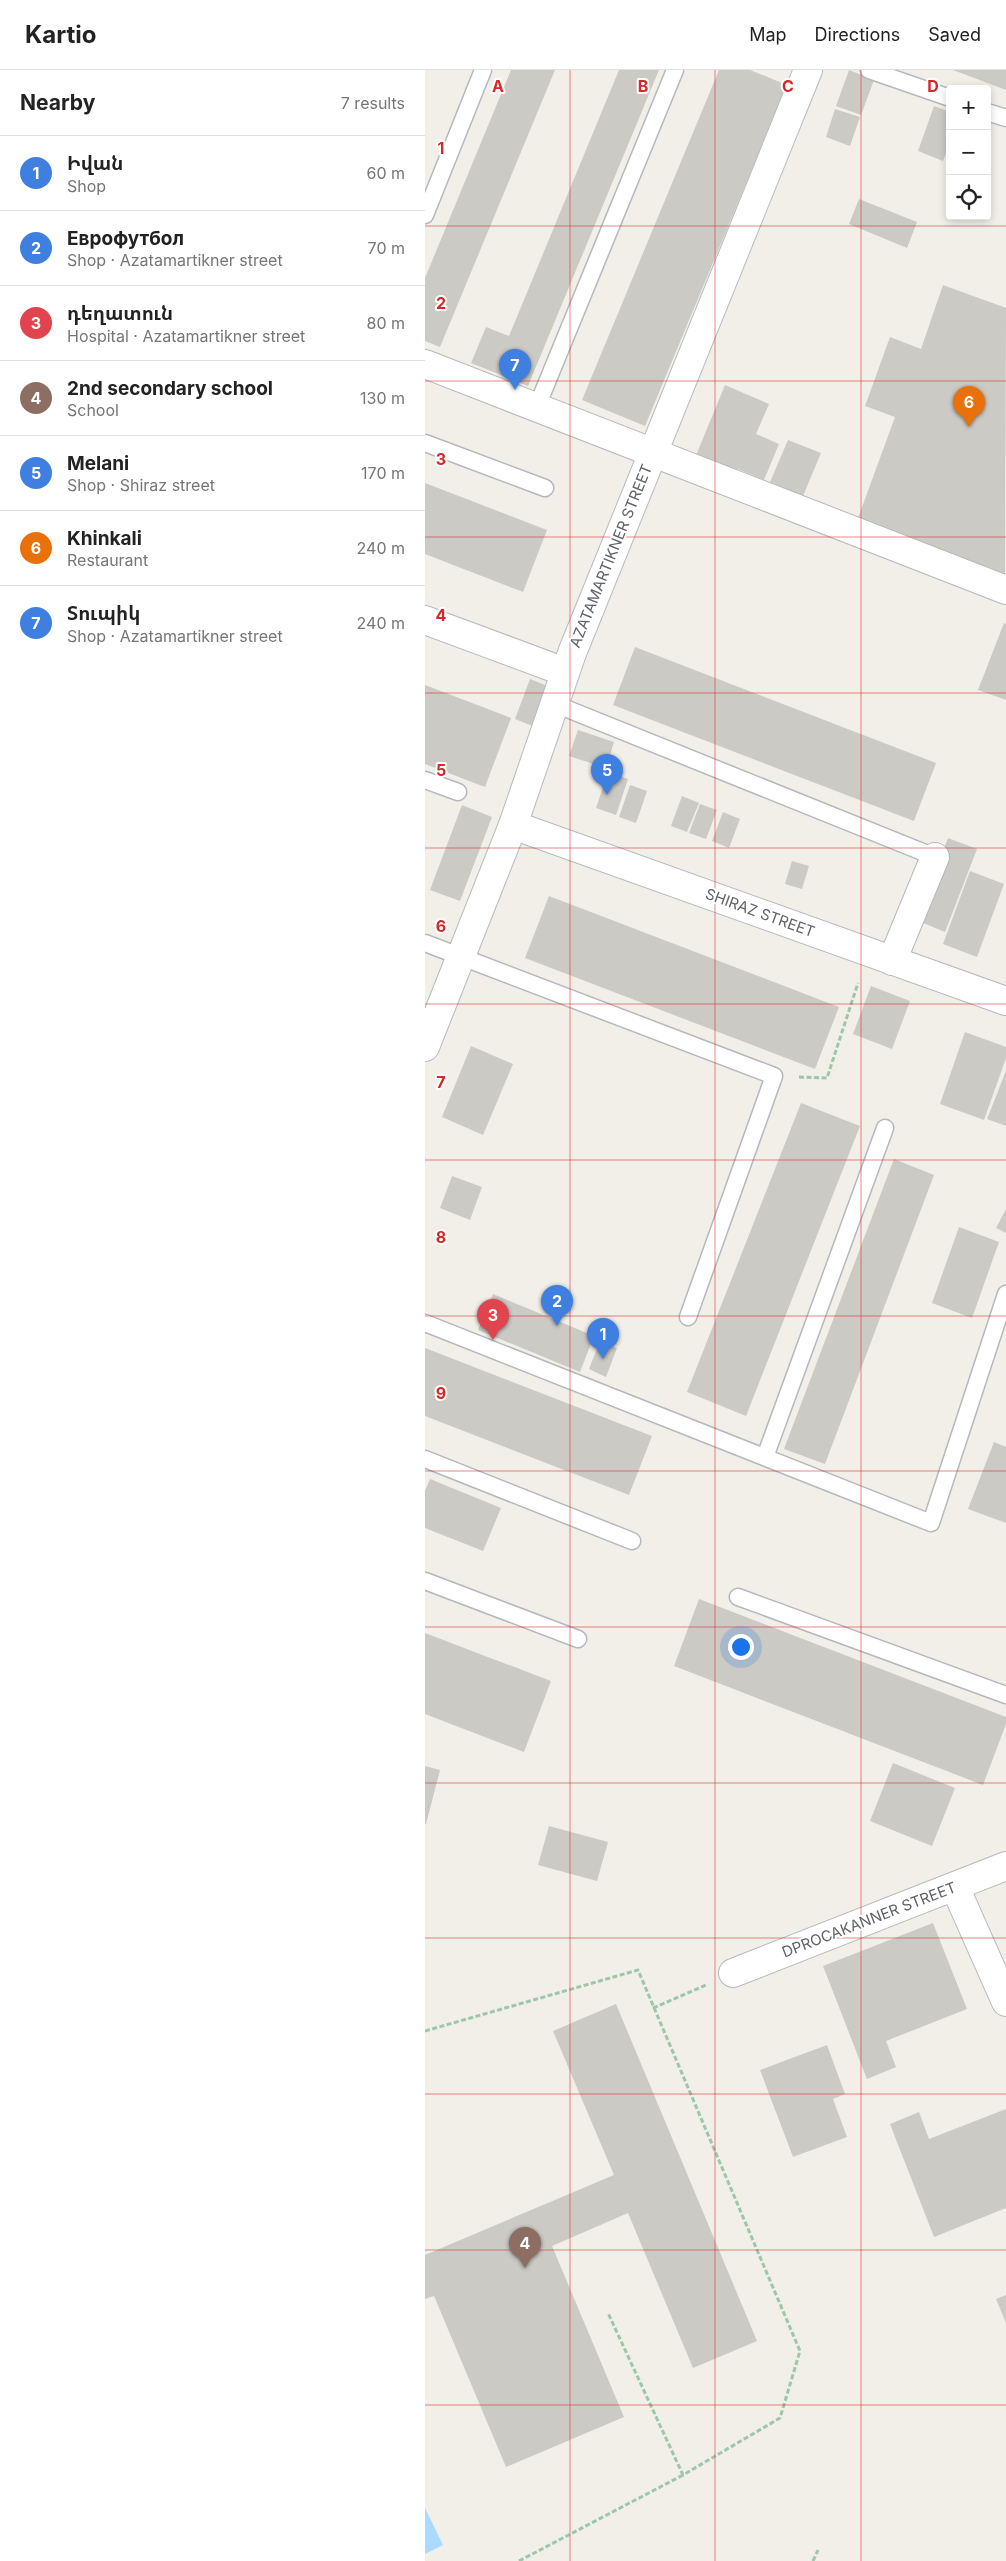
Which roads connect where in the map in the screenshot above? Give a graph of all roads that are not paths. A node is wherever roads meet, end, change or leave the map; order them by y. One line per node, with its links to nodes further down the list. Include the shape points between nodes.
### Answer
1 (483, 70): 8 (lane)
2 (675, 70): 10 (lane)
3 (808, 70): 12 (street, AZATAMARTIKNER STREET)
4 (869, 70): 5 (lane)
5 (946, 97)
6 (991, 113): 7 (lane)
7 (1006, 118)
8 (425, 215)
9 (425, 364): 10 (street)
10 (537, 409): 12 (street)
11 (425, 443): 13 (lane)
12 (653, 454): 14 (street); 16 (street, AZATAMARTIKNER STREET)
13 (545, 488)
14 (1006, 590)
15 (425, 620): 16 (street)
16 (565, 672): 17 (street, AZATAMARTIKNER STREET)
17 (555, 704): 20 (street, AZATAMARTIKNER STREET); 21 (lane)
18 (425, 780): 19 (lane)
19 (459, 792)
20 (513, 825): 23 (street, AZATAMARTIKNER STREET); 24 (street, SHIRAZ STREET)
21 (935, 857): 24 (street)
22 (425, 943): 23 (lane)
23 (461, 956): 26 (street, AZATAMARTIKNER STREET); 29 (lane, via 774,1076)
24 (893, 960): 25 (street, SHIRAZ STREET)
25 (1006, 1001)
26 (425, 1047)
27 (885, 1128): 31 (lane)
28 (1006, 1294): 31 (lane, via 931,1523)
29 (688, 1317)
30 (425, 1322): 31 (lane)
31 (765, 1457)
32 (425, 1459): 33 (lane)
33 (633, 1541)
34 (425, 1580): 36 (lane)
35 (738, 1597): 37 (lane)
36 (577, 1640)
37 (1006, 1695)
38 (1006, 1866): 39 (street, DPROCAKANNER STREET)
39 (955, 1887): 40 (street, DPROCAKANNER STREET); 41 (street)
40 (733, 1973)
41 (1006, 2002)

